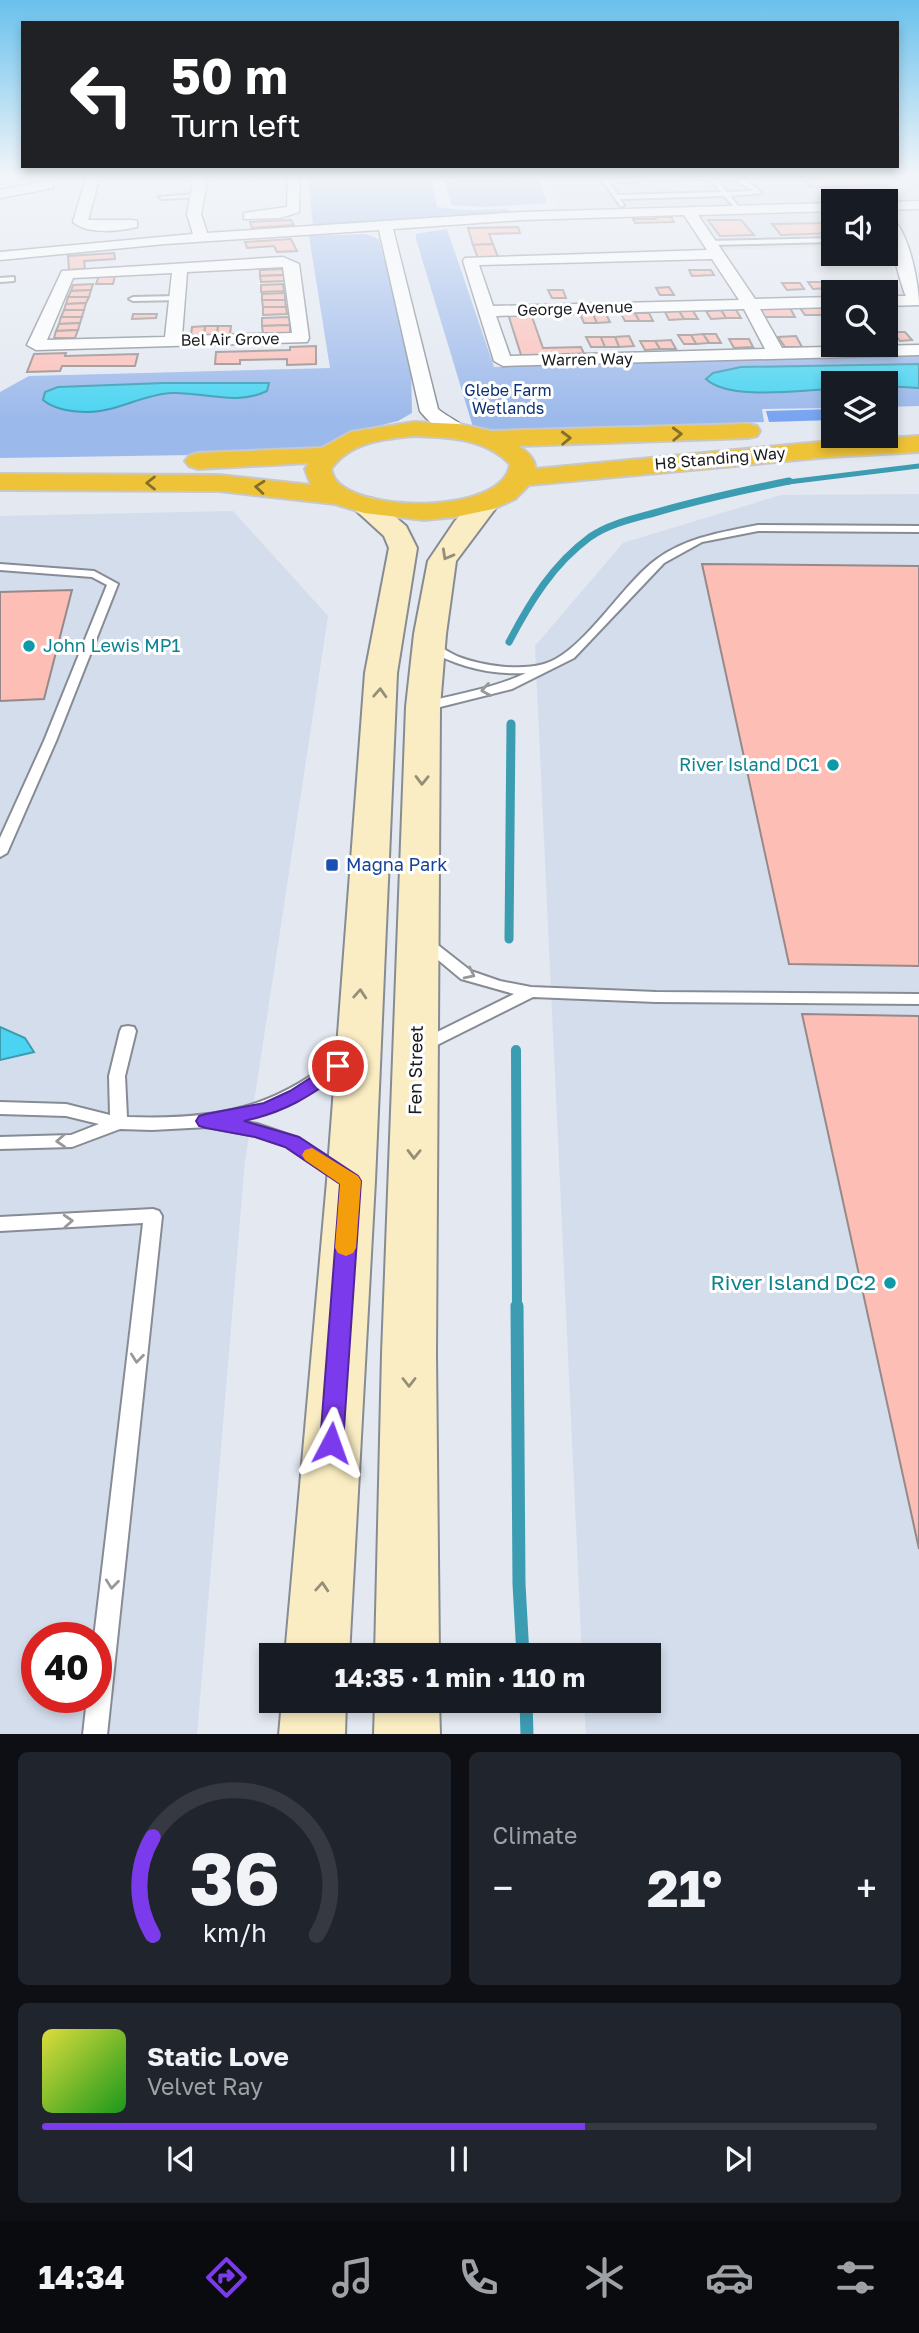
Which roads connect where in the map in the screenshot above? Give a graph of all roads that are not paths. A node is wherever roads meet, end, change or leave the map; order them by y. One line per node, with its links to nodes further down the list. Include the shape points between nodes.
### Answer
1 (171, 256): 6 (street, Bel Air Grove)
2 (392, 256): 19 (street)
3 (565, 256): 15 (street, Warren Way, via 470,261)
4 (717, 256): 14 (street)
5 (899, 256): 11 (street, via 911,293)
6 (176, 268): 9 (street, Bel Air Grove); 16 (street, Bel Air Grove, via 291,264 301,338); 16 (street, via 67,274 36,345)
7 (11, 279): 8 (lane)
8 (0, 280)
9 (177, 298): 10 (lane); 16 (street, Bel Air Grove)
10 (133, 299)
11 (918, 300): 12 (street)
12 (898, 301)
13 (821, 302): 14 (street, George Avenue)
14 (749, 304): 15 (street, George Avenue); 18 (street)
15 (485, 311): 18 (street, Warren Way, via 503,361)
16 (173, 341)
17 (919, 350): 18 (street, Warren Way)
18 (776, 353)
19 (429, 411): 23 (street); 24 (street)
20 (919, 425): 21 (highway)
21 (898, 426)
22 (821, 428): 25 (highway, H8 Standing Way, one-way to 22)
23 (391, 431): 24 (highway); 27 (highway, via 364,436)
24 (459, 431): 25 (highway)
25 (491, 439): 31 (highway, via 512,450 523,463)
26 (919, 443): 31 (highway, H8 Standing Way, via 619,467)
27 (315, 456): 29 (highway); 32 (highway, via 322,483)
28 (0, 463): 29 (highway)
29 (221, 472): 30 (highway, one-way to 30); 32 (highway, H8 Standing Way, one-way to 29)
30 (0, 482)
31 (517, 485): 32 (highway, H8 Standing Way, via 460,508 427,512); 35 (street, Fen Street, one-way to 35, via 466,527 442,561)
32 (351, 500): 43 (street, one-way to 32, via 381,673 403,548 397,532)
33 (919, 529): 36 (lane, via 758,528 699,540 660,561 570,656)
34 (0, 566): 38 (lane, via 94,574 113,584)
35 (429, 646): 36 (lane, via 472,667); 37 (street, Fen Street)
36 (547, 667): 37 (lane, one-way to 37, via 508,686)
37 (423, 707): 39 (street, Fen Street, one-way to 39)
38 (0, 853)
39 (418, 936): 40 (lane, one-way to 40, via 466,975); 44 (street, Fen Street)
40 (531, 992): 41 (lane); 44 (lane)
41 (919, 999)
42 (128, 1031): 47 (lane, via 117,1076)
43 (357, 1047): 46 (lane, via 296,1096 268,1109); 49 (street)
44 (416, 1049): 52 (street, Fen Street, one-way to 52)
45 (0, 1108): 47 (lane, via 75,1111)
46 (206, 1121): 47 (lane); 49 (lane, via 292,1142)
47 (119, 1123): 48 (lane, one-way to 48, via 72,1141)
48 (0, 1143)
49 (351, 1181): 51 (street, one-way to 49)
50 (0, 1224): 55 (lane, one-way to 55, via 153,1216)
51 (318, 1643)
52 (407, 1643)
53 (313, 1713): 56 (street)
54 (407, 1713): 57 (street)
55 (95, 1734)
56 (312, 1734)
57 (407, 1734)

